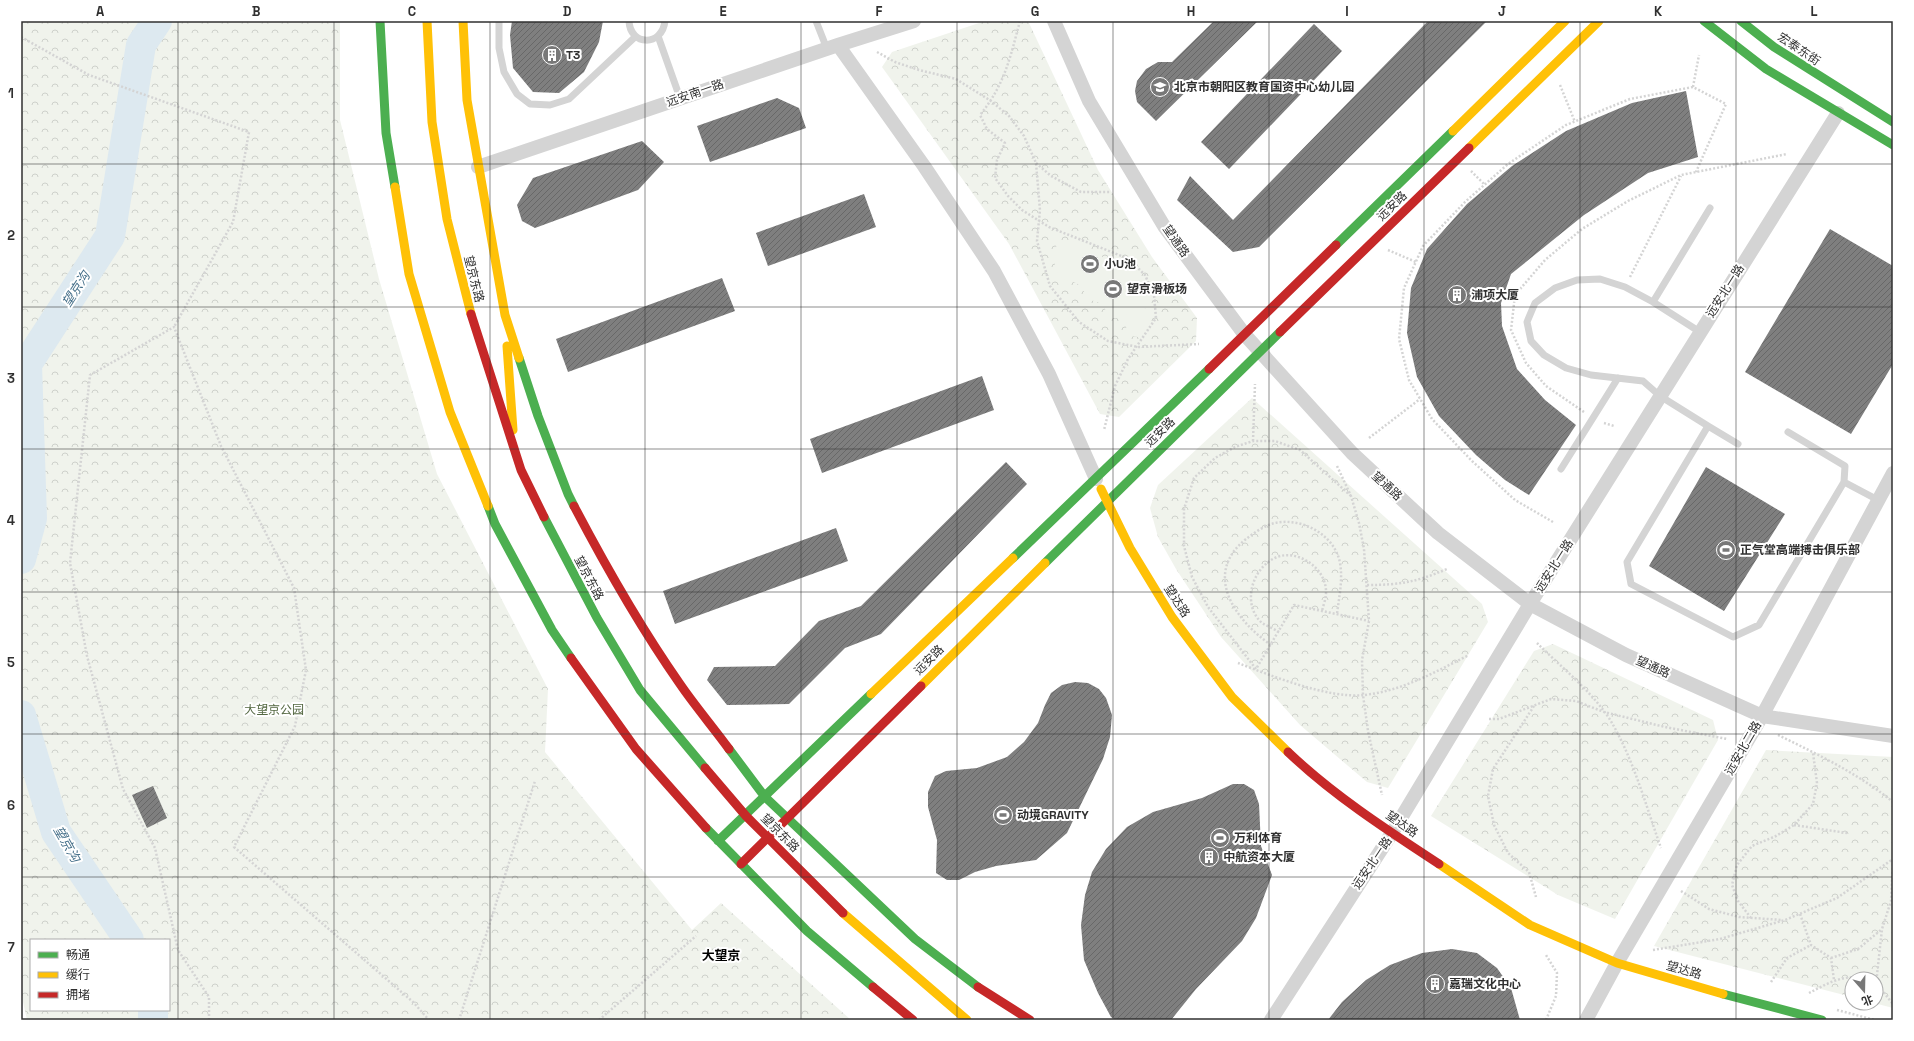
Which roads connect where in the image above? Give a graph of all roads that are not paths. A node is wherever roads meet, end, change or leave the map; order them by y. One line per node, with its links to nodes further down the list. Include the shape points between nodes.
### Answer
1 (380, 21): 48 (street, via 386,133 409,274 450,412 492,517 552,630 636,749)
2 (427, 21): 33 (street, 望京东路, via 432,122 447,219 468,305)
3 (464, 21): 21 (street, via 466,100)
4 (499, 21): 15 (lane, via 499,48 504,72 517,94 530,104 550,105 569,99)
5 (629, 21): 15 (lane)
6 (665, 21): 14 (lane)
7 (816, 21): 16 (lane)
8 (914, 21): 16 (street, 远安南一路)
9 (1054, 21): 26 (street, 望通路, via 1089,101 1164,226)
10 (1565, 21): 26 (street, 远安路)
11 (1599, 21): 27 (street, 远安路)
12 (1704, 21): 18 (street, via 1766,69)
13 (1741, 21): 19 (street, 宏泰东街, via 1774,47)
14 (658, 36): 15 (lane, via 647,40); 17 (lane)
15 (635, 37)
16 (832, 47): 17 (street, 远安南一路); 36 (street, via 924,166 994,271 1049,374)
17 (680, 98): 21 (street, 远安南一路)
18 (1838, 113): 20 (street); 25 (street, 远安北一路)
19 (1893, 122)
20 (1893, 145)
21 (478, 167): 24 (street)
22 (1710, 208): 23 (lane)
23 (1653, 302): 25 (lane); 28 (lane, via 1600,279 1577,280 1555,288 1535,303 1526,322 1531,341 1566,368 1584,374)
24 (505, 315): 33 (street); 43 (street, via 538,416 566,487 600,555 680,684)
25 (1700, 332): 29 (street, 远安北一路)
26 (1245, 334): 27 (street, 望通路); 36 (street, 远安路)
27 (1261, 351): 39 (street, 远安路); 40 (street, 望通路, via 1352,453 1432,528)
28 (1618, 378): 29 (lane, via 1643,381); 34 (lane)
29 (1660, 396): 30 (lane); 40 (street, 远安北一路)
30 (1708, 426): 32 (lane); 37 (lane, via 1627,562 1631,584 1733,637 1759,625)
31 (1788, 432): 37 (lane, via 1846,466)
32 (1738, 444)
33 (515, 450): 44 (street, 望京东路, via 521,470 560,551 596,618 640,690)
34 (1562, 469)
35 (1893, 473): 38 (street, 远安北二路)
36 (1096, 480): 39 (street, 望达路); 43 (street, 远安路)
37 (1844, 482): 38 (lane)
38 (1878, 500): 41 (street, 远安北二路)
39 (1107, 501): 45 (street, 远安路); 46 (street, 望达路, via 1130,548 1172,616 1232,697 1306,769)
40 (1530, 604): 41 (street, 望通路, via 1626,655); 46 (street, 远安北一路)
41 (1762, 716): 42 (street, 望通路); 50 (street, 远安北二路)
42 (1893, 736)
43 (765, 797): 44 (street, 远安路); 45 (street)
44 (746, 816): 47 (street, 望京东路); 48 (street, 远安路)
45 (786, 818): 47 (street, 远安路); 53 (street, via 915,939 972,984)
46 (1392, 833): 50 (street, 望达路, via 1530,925); 54 (street, 远安北一路)
47 (767, 837): 49 (street, 远安路); 52 (street, 望京东路, via 848,918)
48 (718, 841): 49 (street)
49 (741, 864): 51 (street, via 807,931)
50 (1617, 963): 55 (street, 远安北二路); 56 (street, 望达路)
51 (913, 1020)
52 (967, 1020)
53 (1030, 1020)
54 (1271, 1020)
55 (1586, 1020)
56 (1822, 1020)

